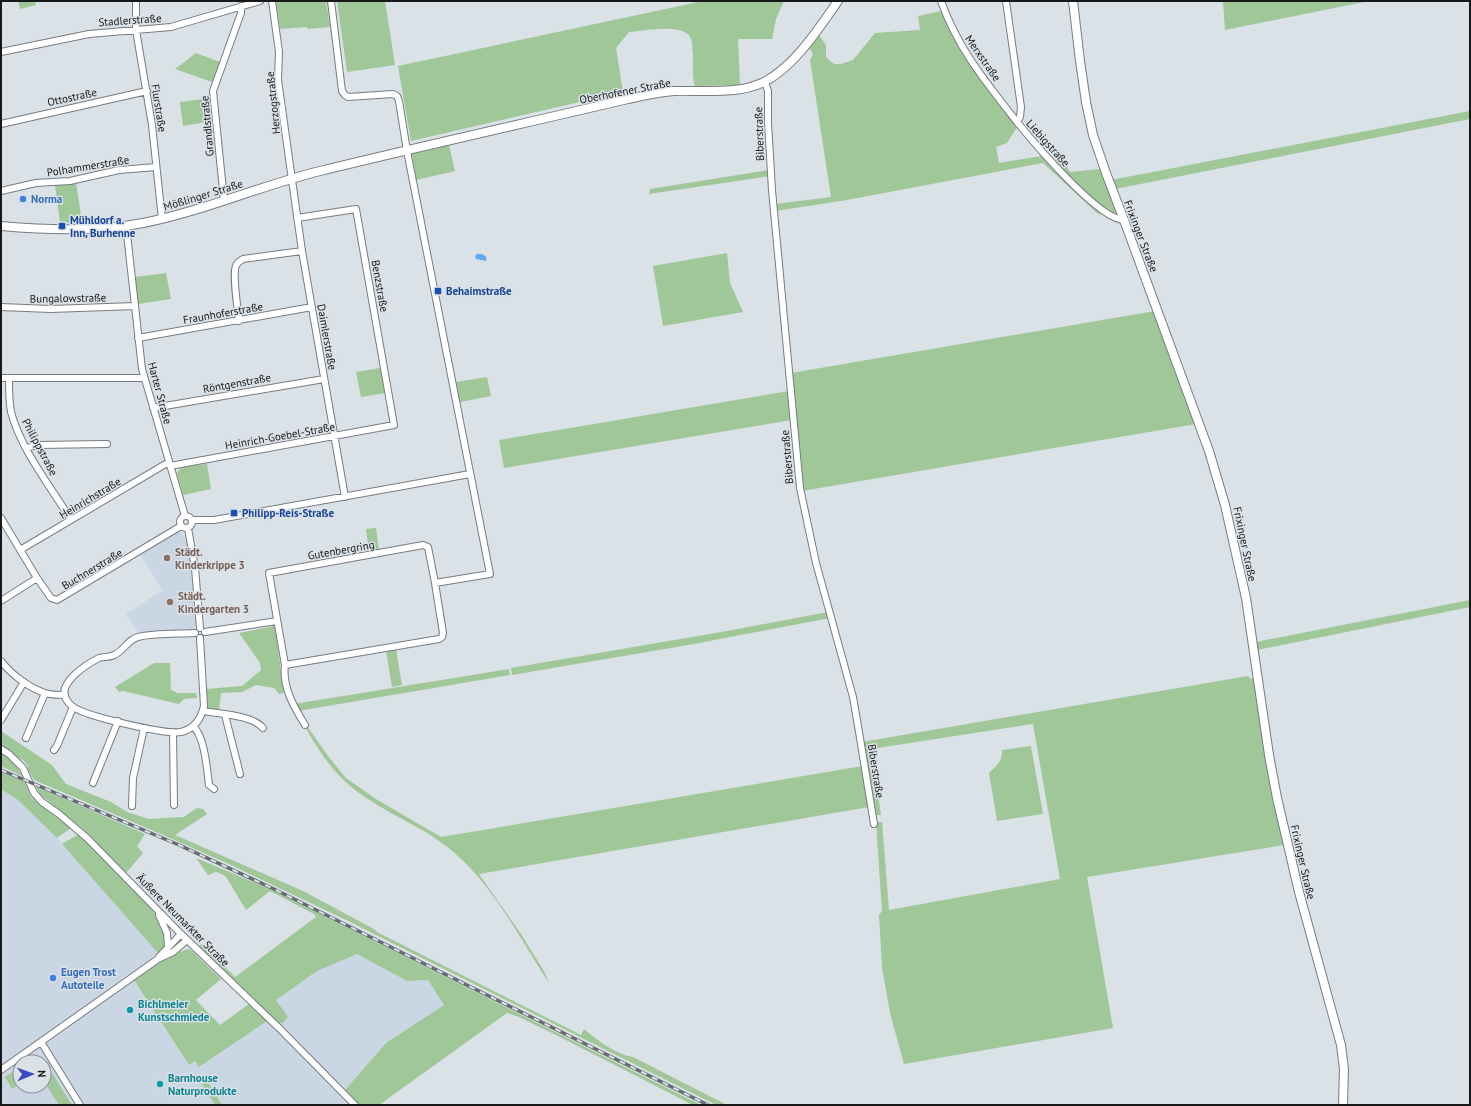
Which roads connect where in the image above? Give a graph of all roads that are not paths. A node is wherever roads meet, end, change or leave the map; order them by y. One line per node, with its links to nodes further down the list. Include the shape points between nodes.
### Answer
1 (136, 1): 10 (street, Flurstraße)
2 (260, 1): 9 (street, Stadlerstraße)
3 (272, 1): 18 (street, Herzogstraße, via 279,52 278,80)
4 (331, 1): 16 (street, via 342,91 348,97 393,94 397,96)
5 (838, 1): 12 (street, Oberhofener Straße, via 802,49)
6 (941, 1): 14 (street, Merxstraße, via 960,44)
7 (1006, 1): 14 (street, Liebigstraße, via 1021,106)
8 (1073, 1): 23 (street, Frixinger Straße, via 1090,120)
9 (241, 6): 10 (street, Stadlerstraße, via 171,27); 20 (street, Grandlstraße, via 241,13 213,91)
10 (136, 30): 11 (street, Stadlerstraße, via 89,34); 13 (street, Flurstraße)
11 (1, 52)
12 (765, 82): 16 (street, Oberhofener Straße, via 743,89 648,95); 78 (street, Biberstraße, via 768,91 772,190 800,488 814,557 860,732)
13 (146, 91): 15 (street, Ottostraße); 17 (street, Flurstraße)
14 (1017, 122): 23 (street, Liebigstraße, via 1068,180 1110,216)
15 (1, 124)
16 (407, 151): 18 (street, Mößlinger Straße); 42 (street)
17 (156, 167): 19 (street, Polhammerstraße, via 118,170 70,181 36,183); 22 (street, Flurstraße)
18 (292, 179): 20 (street, Mößlinger Straße); 21 (street, Daimlerstraße)
19 (1, 191)
20 (224, 200): 22 (street, Mößlinger Straße)
21 (297, 218): 26 (street, Daimlerstraße); 37 (street, Benzstraße, via 356,209)
22 (162, 219): 25 (street, Mößlinger Straße)
23 (1124, 220): 88 (street, Frixinger Straße, via 1209,451 1226,505 1246,598 1277,798 1299,892 1341,1045 1344,1070)
24 (1, 226): 25 (street, Mößlinger Straße, via 40,229)
25 (126, 226): 27 (street, Harter Straße)
26 (302, 251): 29 (street, Daimlerstraße); 30 (street, via 243,259 238,262 235,275)
27 (135, 306): 28 (street, Bungalowstraße, via 51,309); 31 (street, Harter Straße)
28 (1, 307)
29 (312, 307): 30 (street, Fraunhoferstraße); 35 (street, Daimlerstraße)
30 (238, 321): 31 (street, Fraunhoferstraße)
31 (138, 338): 34 (street, Harter Straße)
32 (1, 378): 33 (street)
33 (9, 378): 34 (street); 40 (street, Philippstraße, via 11,410)
34 (144, 378): 36 (street, Harter Straße)
35 (324, 379): 36 (street, Röntgenstraße); 38 (street, Daimlerstraße)
36 (154, 408): 41 (street, Harter Straße)
37 (394, 425): 38 (street, Heinrich-Goebel-Straße)
38 (335, 437): 41 (street, Heinrich-Goebel-Straße); 43 (street, Daimlerstraße)
39 (107, 444): 40 (street, via 37,445)
40 (27, 448): 46 (street, Philippstraße)
41 (169, 464): 44 (street, Harter Straße); 46 (street, Heinrichstraße)
42 (470, 474): 43 (street); 51 (street, via 490,574)
43 (345, 497): 47 (street, via 214,520)
44 (185, 516): 47 (street, via 190,516); 48 (street, via 180,521)
45 (1, 518): 49 (street, Buchnerstraße)
46 (71, 520): 49 (street, Heinrichstraße)
47 (192, 520): 48 (street, via 192,525)
48 (184, 527): 50 (street, Buchnerstraße, via 61,599 51,598); 54 (street, via 195,568)
49 (20, 550): 50 (street, Buchnerstraße)
50 (37, 578): 52 (street)
51 (435, 583): 53 (street, Gutenbergring, via 428,547 423,545 270,573); 56 (street, Gutenbergring, via 443,633 439,639)
52 (1, 601)
53 (277, 621): 54 (street); 56 (street, Gutenbergring)
54 (200, 633): 59 (street, via 135,638 113,656 100,658 75,674 68,682); 61 (street)
55 (1, 661): 57 (street)
56 (285, 665): 65 (street, Gutenbergring, via 286,688 290,701)
57 (24, 682): 58 (street); 63 (street)
58 (45, 693): 59 (street); 70 (street)
59 (64, 695): 60 (street)
60 (73, 707): 64 (street); 72 (street)
61 (203, 711): 62 (street); 66 (street)
62 (225, 715): 68 (street, via 255,722); 73 (street)
63 (1, 720)
64 (118, 722): 67 (street); 74 (street)
65 (305, 725)
66 (193, 726): 69 (street, via 181,732); 75 (street, via 201,739 209,785)
67 (144, 728): 69 (street); 77 (street, via 133,778)
68 (263, 728)
69 (173, 732): 76 (street)
70 (26, 738)
71 (1, 748): 79 (street, Äußere Neumarkter Straße, via 23,768 34,793 42,802 87,838)
72 (54, 750)
73 (240, 774)
74 (94, 783)
75 (214, 789)
76 (174, 805)
77 (132, 806)
78 (874, 824)
79 (157, 910): 80 (street, Äußere Neumarkter Straße); 82 (street, via 167,933)
80 (181, 934): 81 (street, Äußere Neumarkter Straße); 82 (street)
81 (187, 940): 83 (street, via 173,952); 87 (street, Äußere Neumarkter Straße)
82 (167, 947): 83 (street)
83 (158, 959): 84 (street)
84 (41, 1042): 85 (street); 86 (street)
85 (1, 1070)
86 (80, 1105)
87 (355, 1105)
88 (1343, 1105)

